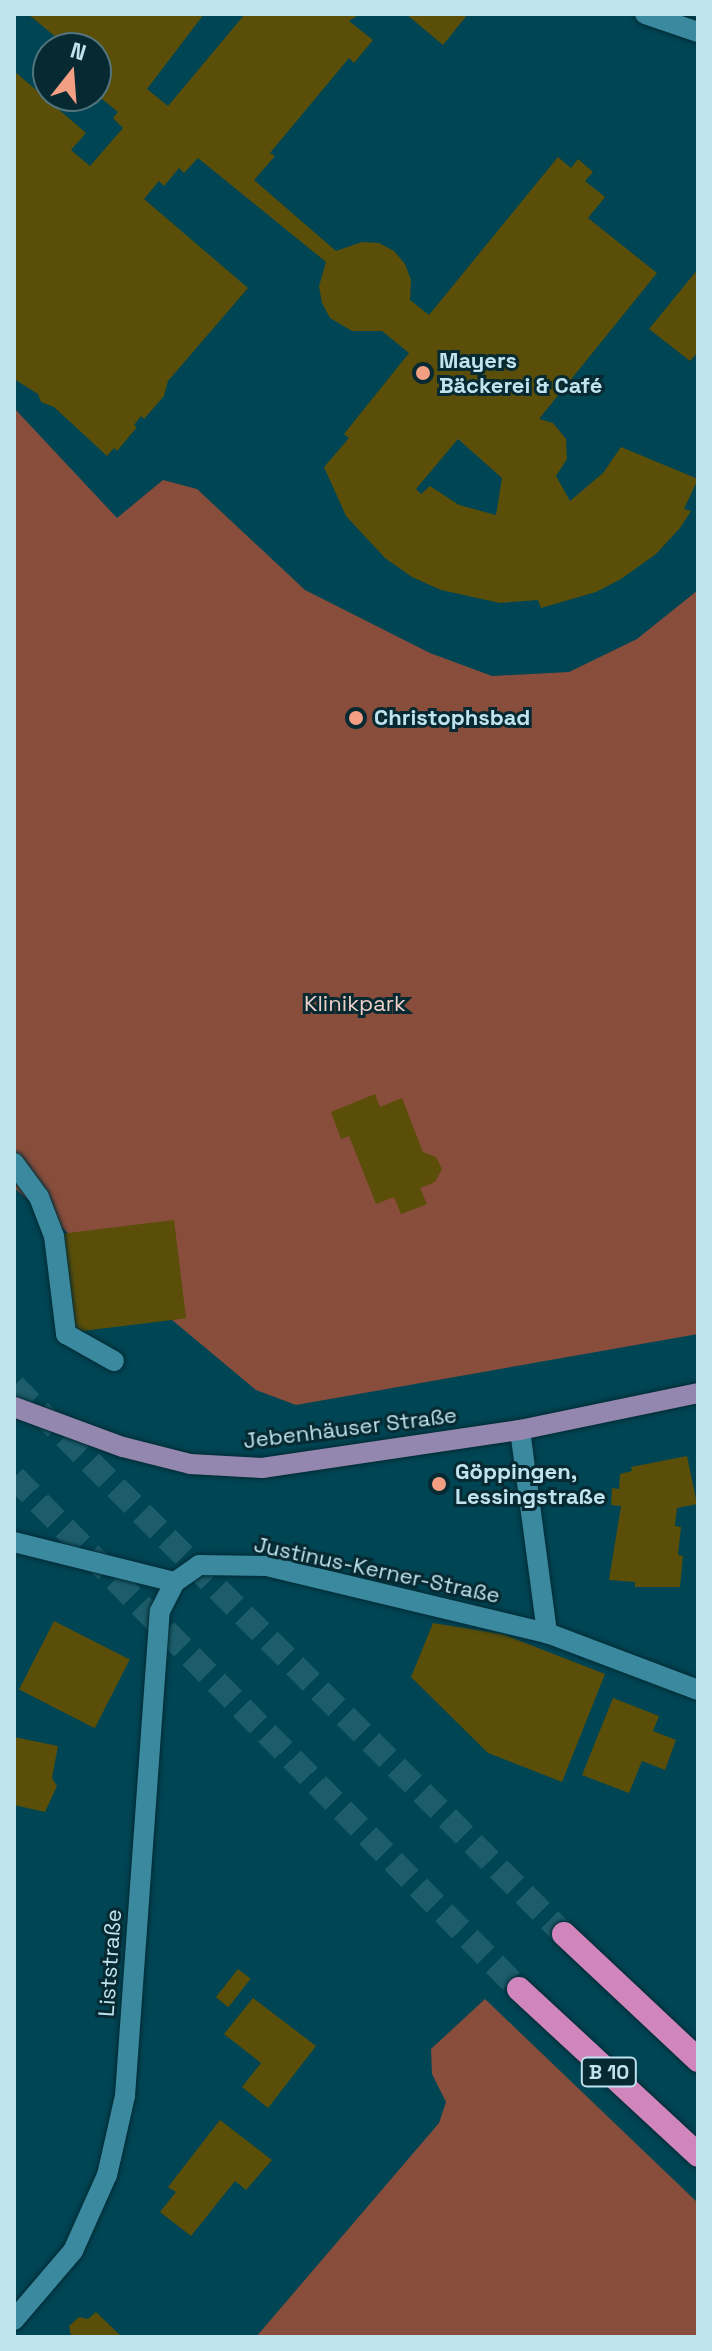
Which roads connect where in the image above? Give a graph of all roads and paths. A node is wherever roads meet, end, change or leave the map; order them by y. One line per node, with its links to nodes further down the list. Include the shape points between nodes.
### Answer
1 (645, 14): 2 (street)
2 (698, 32)
3 (14, 1163): 4 (street, via 39,1197 54,1236 66,1334)
4 (114, 1361)
5 (698, 1393): 7 (main road, Jebenhäuser Straße)
6 (14, 1407): 7 (main road, Jebenhäuser Straße, via 136,1451 190,1464 262,1468)
7 (520, 1430): 10 (street)
8 (14, 1542): 9 (street)
9 (175, 1582): 10 (street, Justinus-Kerner-Straße, via 199,1565 267,1566); 16 (street, Liststraße, via 160,1611 125,2096 107,2175 73,2251)
10 (547, 1633): 11 (street, Justinus-Kerner-Straße)
11 (698, 1690)
12 (564, 1934): 14 (highway)
13 (519, 1989): 15 (highway, B 10)
14 (698, 2060)
15 (698, 2155)
16 (14, 2320)

